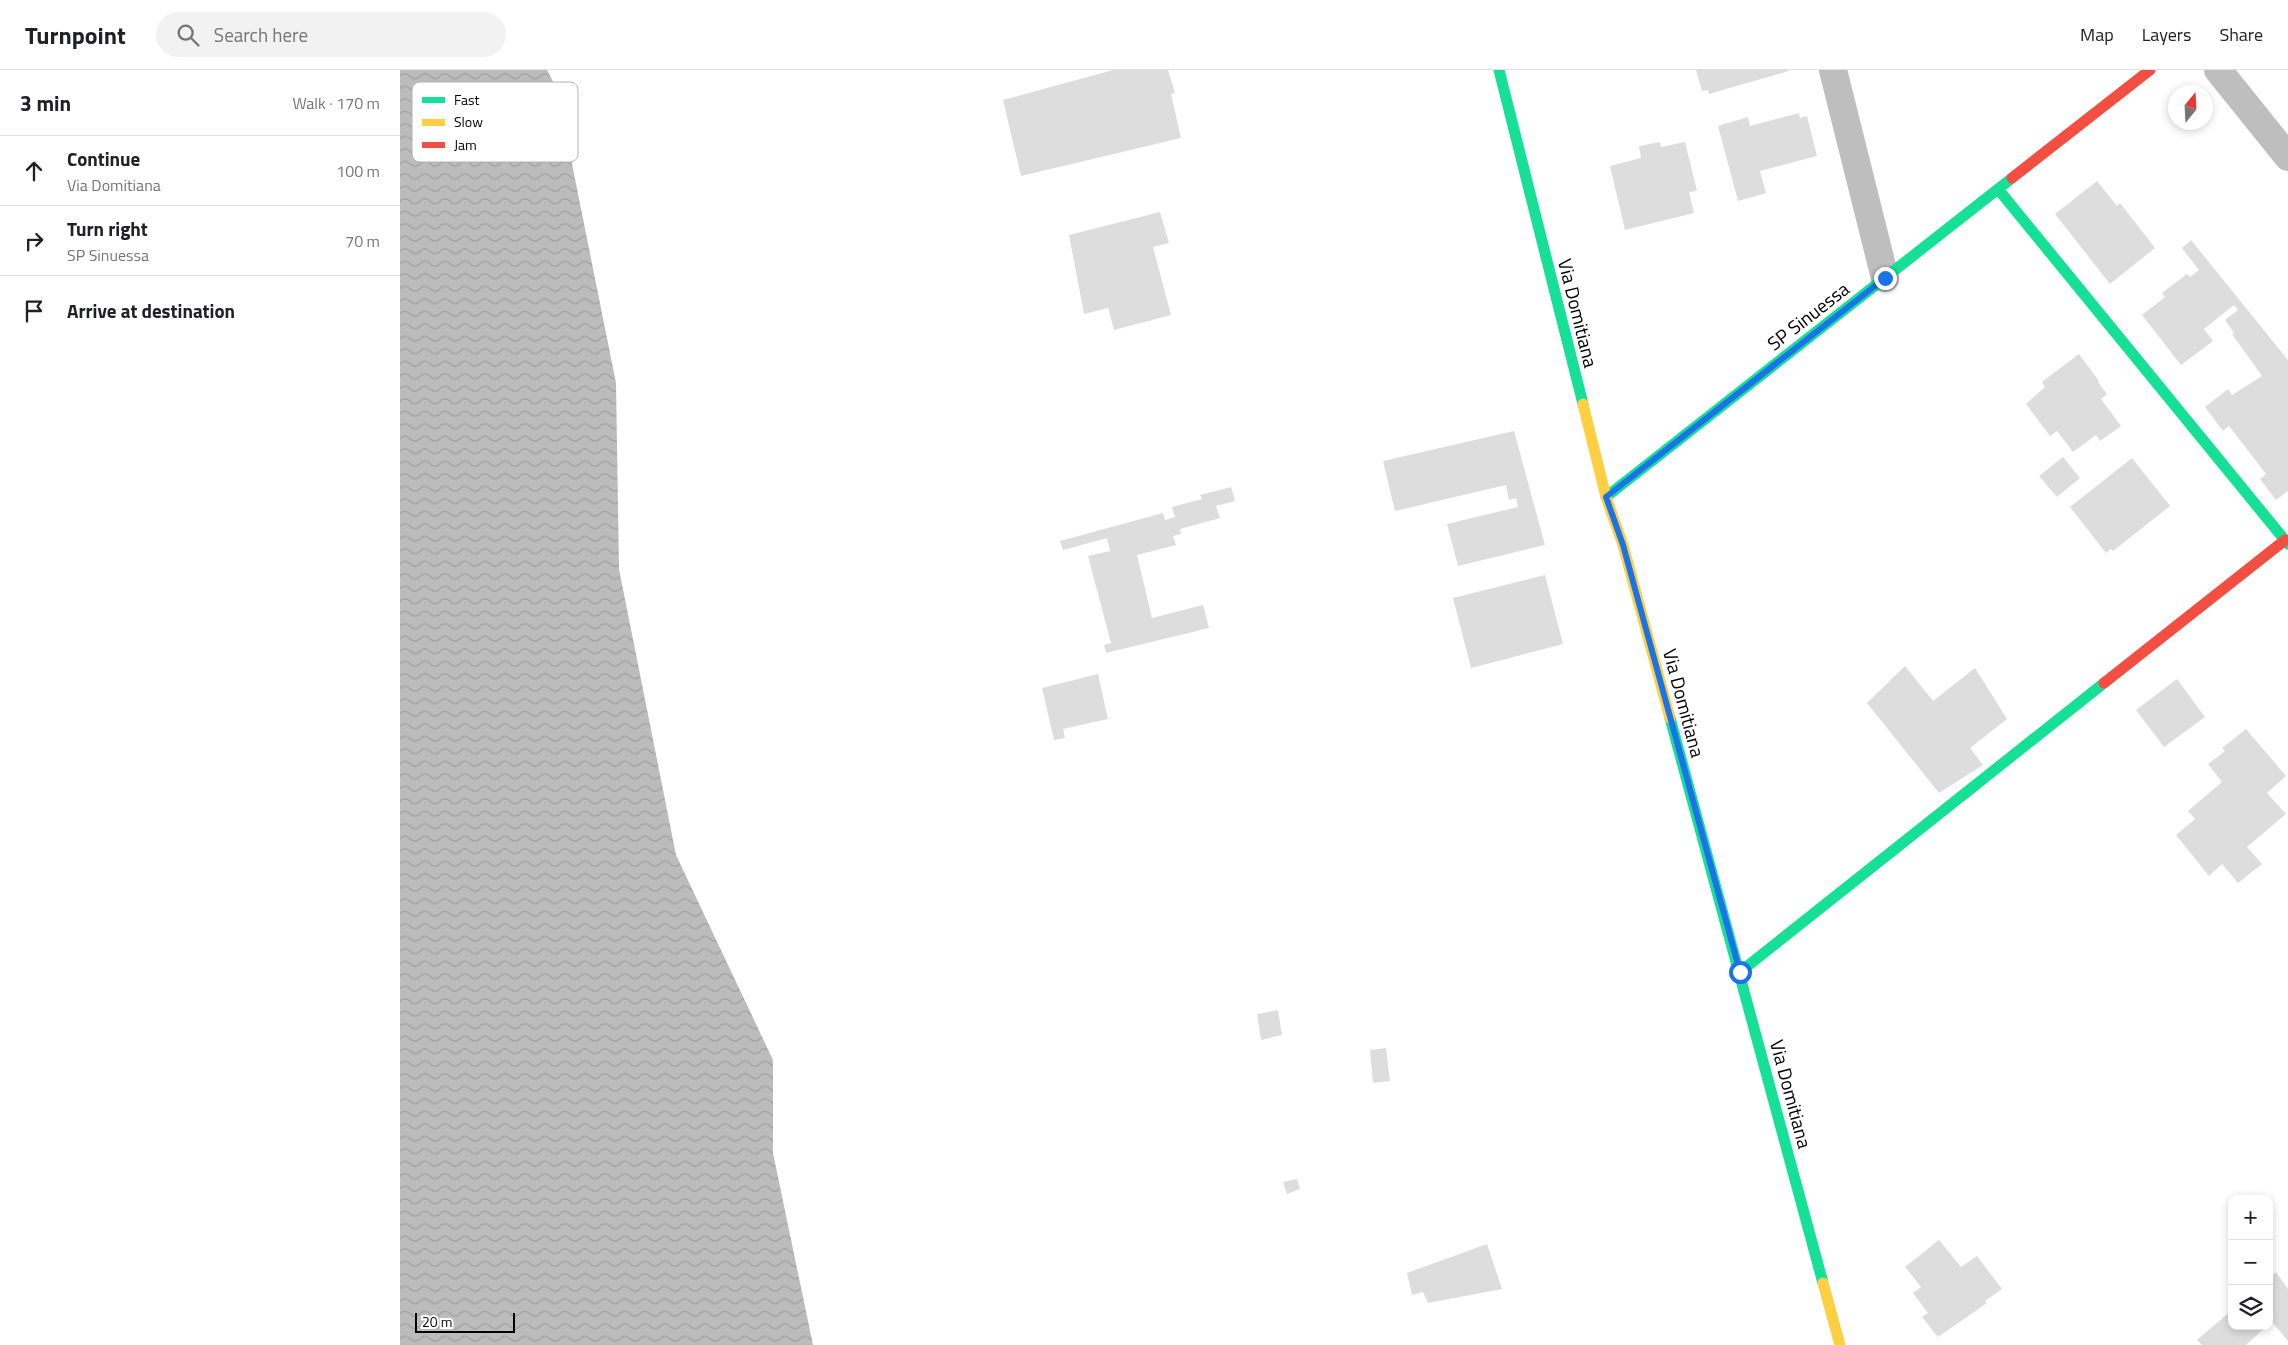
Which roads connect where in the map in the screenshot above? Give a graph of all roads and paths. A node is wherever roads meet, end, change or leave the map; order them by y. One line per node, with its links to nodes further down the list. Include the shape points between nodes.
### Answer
1 (1499, 70): 8 (street, Via Domitiana)
2 (1833, 70): 7 (street)
3 (2218, 70): 5 (street)
4 (2143, 72): 6 (street, SP Sinuessa)
5 (2288, 157)
6 (1998, 189): 7 (street, SP Sinuessa); 9 (street)
7 (1885, 278): 8 (street, SP Sinuessa)
8 (1606, 497): 10 (street, Via Domitiana, via 1623,545)
9 (2286, 542): 10 (street)
10 (1740, 972): 11 (street, Via Domitiana)
11 (1840, 1345)

